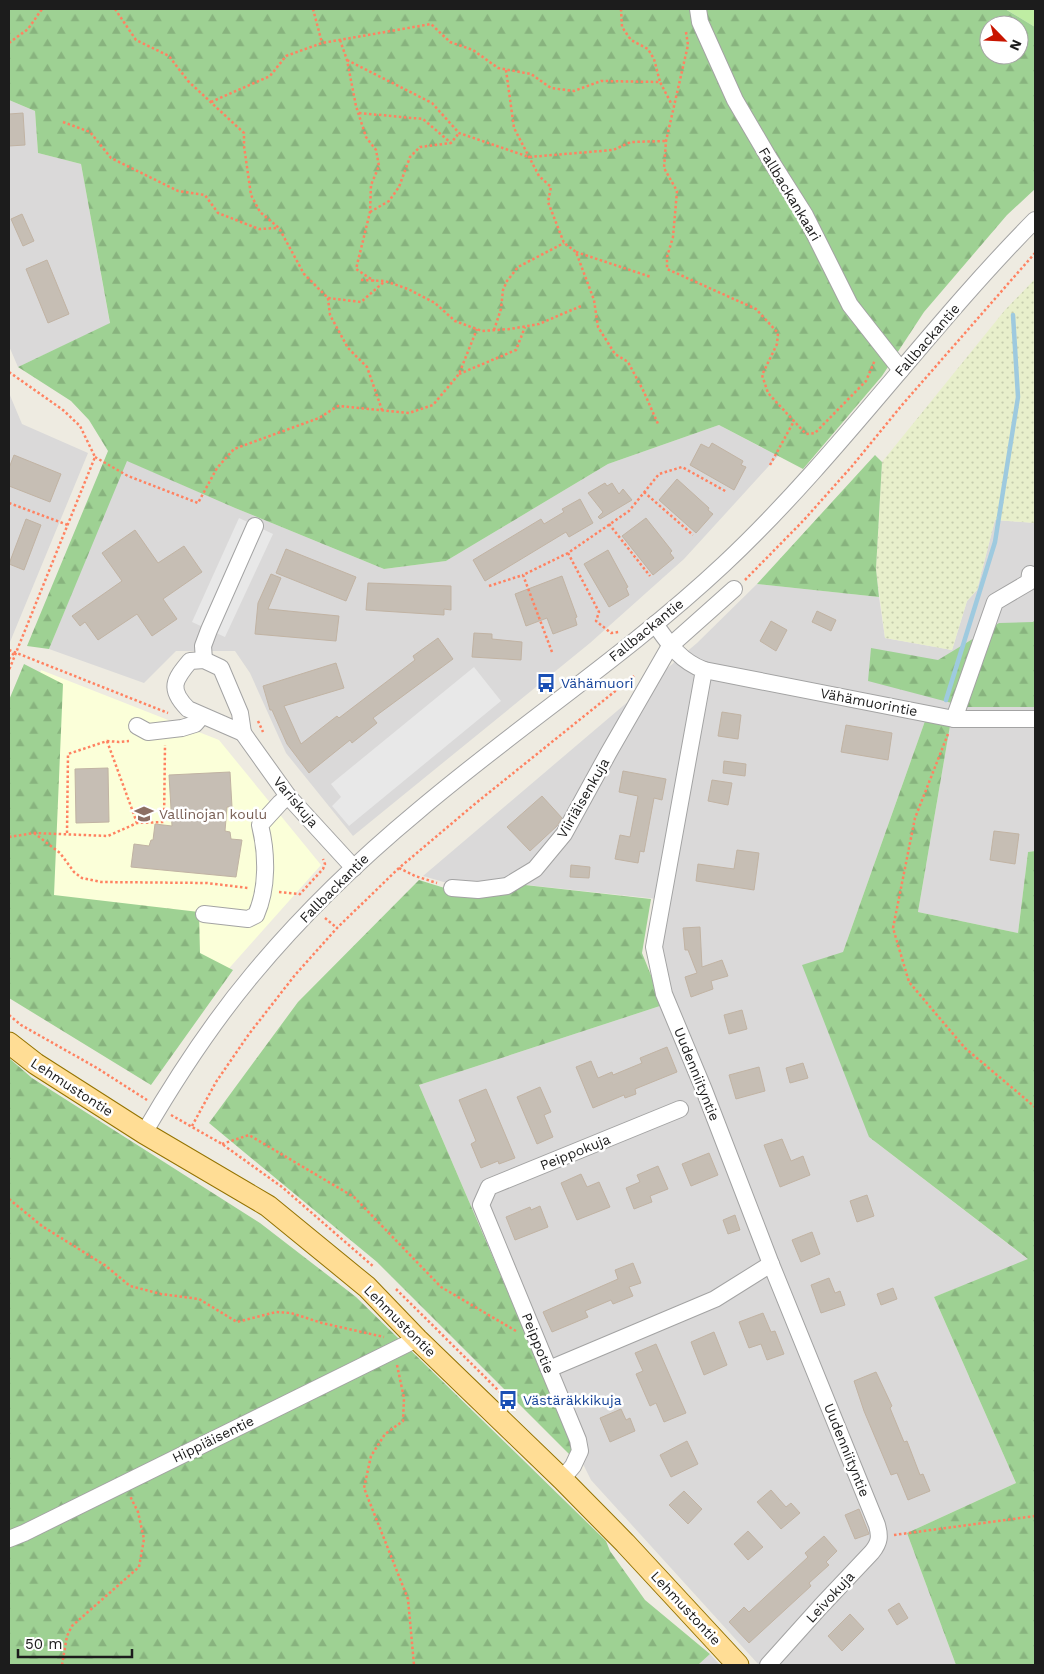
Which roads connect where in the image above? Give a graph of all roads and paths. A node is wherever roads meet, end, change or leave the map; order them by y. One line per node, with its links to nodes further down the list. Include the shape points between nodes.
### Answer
1 (42, 9): 8 (path, via 28,29)
2 (115, 9): 13 (path, via 136,40 169,56 188,81)
3 (313, 9): 9 (path)
4 (621, 9): 12 (path, via 622,27 632,40 648,49 654,58)
5 (698, 9): 36 (street, Fallbackankaari, via 700,22 735,100 805,215 850,305)
6 (685, 27): 14 (path, via 688,45)
7 (340, 40): 9 (path); 10 (path); 11 (path, via 431,24 450,42 472,50)
8 (9, 43)
9 (322, 43): 13 (path, via 286,56 270,76)
10 (347, 60): 15 (path); 17 (path, via 432,103)
11 (506, 70): 12 (path, via 530,74 551,88 574,91 601,81); 20 (path, via 514,128)
12 (660, 82): 14 (path)
13 (211, 102): 23 (path, via 244,133 250,195 260,212)
14 (673, 106): 18 (path)
15 (358, 113): 19 (path, via 423,119); 21 (path, via 366,137 376,150 379,166 371,185)
16 (63, 122): 23 (path, via 90,132 111,158 178,191 205,195 218,213 259,229)
17 (459, 133): 19 (path); 20 (path)
18 (666, 141): 20 (path, via 631,142 613,150); 41 (path, via 664,168 677,191 667,269 747,303 778,333 777,344 762,375 768,393)
19 (451, 143): 21 (path, via 420,147 410,156 398,188 389,201)
20 (529, 157): 24 (path, via 539,176 551,187 548,202)
21 (370, 212): 29 (path, via 356,268)
22 (1035, 220): 37 (street, Fallbackantie)
23 (279, 228): 31 (path, via 304,274)
24 (564, 243): 25 (path); 35 (path, via 518,267 503,290)
25 (576, 252): 27 (path); 42 (path, via 594,300 598,327 615,354 628,362)
26 (1035, 253): 57 (path, via 803,521)
27 (651, 277)
28 (361, 280): 29 (path)
29 (374, 280): 30 (path)
30 (385, 281): 31 (path, via 361,302); 34 (path, via 435,303 455,321)
31 (328, 298): 40 (path, via 330,316 348,348 367,367)
32 (581, 306): 33 (path, via 539,324)
33 (526, 326): 35 (path); 39 (path, via 516,350)
34 (477, 329): 35 (path); 39 (path)
35 (494, 330)
36 (882, 345): 37 (street, Fallbackankaari); 41 (path, via 866,381 815,433 806,434)
37 (901, 370): 59 (street, Fallbackantie, via 789,499 726,562)
38 (9, 372): 43 (path, via 69,415 80,426)
39 (459, 374): 40 (path, via 434,405 410,413)
40 (382, 410): 43 (path, via 338,406 319,418 234,449 217,468 198,504 128,476)
41 (794, 421): 44 (path)
42 (658, 424)
43 (95, 457): 49 (path)
44 (770, 465)
45 (644, 492): 46 (path, via 659,474 682,466); 48 (path, via 629,510); 51 (path)
46 (727, 492)
47 (9, 504): 49 (path)
48 (609, 524): 52 (path); 55 (path)
49 (68, 526): 62 (path)
50 (255, 526): 65 (street, via 209,630 203,646)
51 (693, 535)
52 (568, 553): 54 (path); 58 (path, via 599,612)
53 (1030, 574): 71 (street, via 1029,582 996,602)
54 (523, 575): 56 (path); 63 (path)
55 (650, 576)
56 (488, 586)
57 (734, 589): 60 (street, Viiriäisenkuja)
58 (596, 621)
59 (655, 624): 60 (street); 85 (street, Fallbackantie, via 418,810)
60 (670, 646): 67 (street, via 690,664); 87 (street, Viiriäisenkuja, via 564,834 535,869 506,886 478,890)
61 (9, 650): 62 (path)
62 (15, 652): 64 (path); 66 (path); 69 (path)
63 (552, 652)
64 (9, 658)
65 (204, 660): 70 (street, via 190,661 177,676 175,688 182,703); 75 (street, via 221,668 240,713)
66 (9, 670)
67 (704, 670): 71 (street, Vähämuorintie); 100 (street, Uudenniityntie, via 654,947 664,994)
68 (637, 674): 86 (path)
69 (168, 713)
70 (202, 716): 74 (street, via 195,724 182,728); 75 (street)
71 (954, 718): 73 (street, Vähämuorintie); 93 (path, via 915,818 893,928 909,982 966,1048)
72 (257, 719): 76 (path)
73 (1035, 719)
74 (137, 733): 77 (path, via 119,742)
75 (242, 733): 79 (street, Variskuja)
76 (265, 737)
77 (107, 740): 80 (path); 82 (path, via 68,754)
78 (165, 744): 80 (path, via 164,822)
79 (288, 796): 84 (street, Variskuja); 88 (street, via 260,825 265,846)
80 (137, 824): 82 (path, via 108,836)
81 (34, 833): 82 (path); 83 (path); 88 (path, via 82,878 101,882 207,883)
82 (67, 833)
83 (9, 837)
84 (326, 839): 85 (street, Variskuja); 88 (path, via 317,847 324,859 323,869 299,895)
85 (354, 868): 96 (street, Fallbackantie, via 313,907 252,975 198,1046)
86 (399, 868): 87 (path); 95 (path, via 337,928 295,975 221,1074)
87 (452, 888)
88 (264, 890): 89 (street, via 256,915 248,919)
89 (204, 914)
90 (9, 1015): 92 (path)
91 (9, 1043): 96 (main road, Lehmustontie)
92 (132, 1091)
93 (1035, 1107)
94 (680, 1109): 99 (street, Peippokuja, via 488,1187)
95 (192, 1126)
96 (144, 1134): 101 (main road, Lehmustontie, via 268,1206 367,1287)
97 (222, 1144): 102 (path, via 250,1135 354,1197 441,1287)
98 (9, 1200): 103 (path, via 130,1286 161,1294 199,1298 237,1322 276,1312 291,1313 387,1338)
99 (481, 1205): 102 (street, Peippotie)
100 (771, 1264): 104 (street, via 715,1299); 108 (street, Uudenniityntie)
101 (417, 1339): 103 (street, Hippiäisentie); 105 (main road, Lehmustontie)
102 (538, 1344): 104 (street, Peippotie)
103 (394, 1350): 106 (street, Hippiäisentie); 111 (path, via 404,1398 403,1421 384,1434 372,1456 364,1488 408,1599)
104 (548, 1369): 105 (street, Peippotie, via 580,1451)
105 (562, 1479): 112 (main road, Lehmustontie)
106 (124, 1483): 109 (street, Hippiäisentie); 110 (path, via 138,1512 144,1539 138,1567 72,1626)
107 (1035, 1516): 108 (path)
108 (879, 1530): 113 (street, Leivokuja, via 878,1544 872,1552)
109 (9, 1539)
110 (62, 1665)
111 (414, 1665)
112 (738, 1665)
113 (768, 1665)

